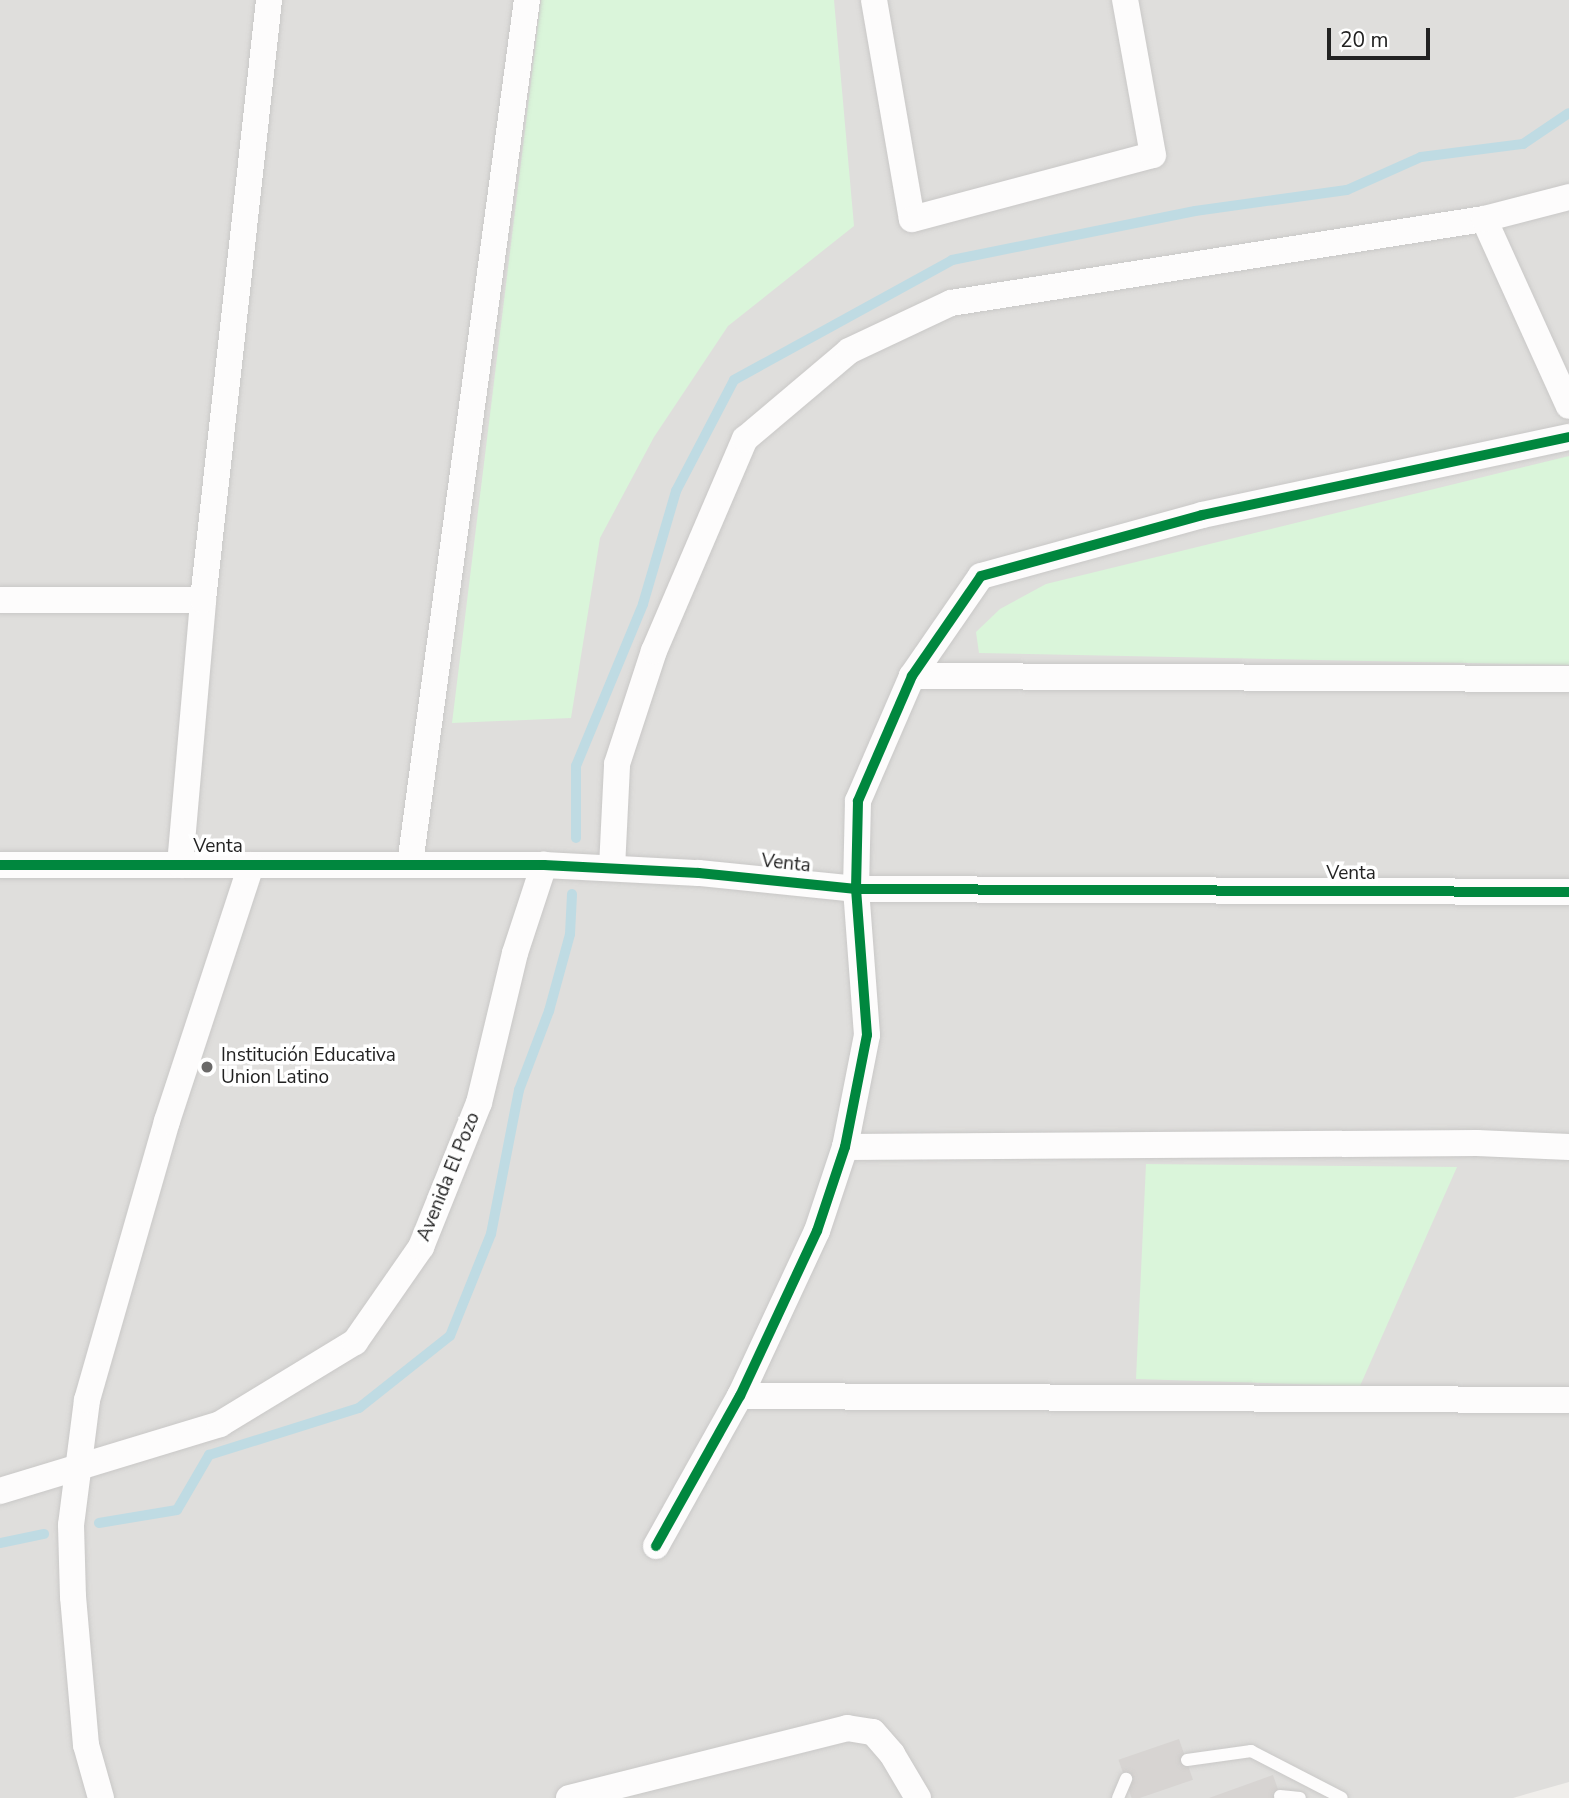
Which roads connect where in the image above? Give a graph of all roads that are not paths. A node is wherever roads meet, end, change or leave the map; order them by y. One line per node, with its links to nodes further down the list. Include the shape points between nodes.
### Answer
1 (270, 0): 10 (street)
2 (527, 0): 13 (street)
3 (874, 0): 4 (street, via 912,219 1153,155)
4 (1125, 0)
5 (1569, 197): 6 (street)
6 (1484, 219): 7 (street); 18 (street, via 951,303 849,351 745,439 654,651 617,764)
7 (1569, 406)
8 (1569, 437): 11 (street, via 1202,514 981,576)
9 (0, 600): 10 (street)
10 (202, 600): 15 (street)
11 (912, 676): 12 (street); 19 (street, via 858,801)
12 (1569, 679)
13 (410, 864): 16 (street, Venta); 17 (street, Venta)
14 (0, 865): 15 (street, Venta)
15 (180, 865): 16 (street, Venta)
16 (251, 865): 25 (street, via 167,1121 90,1387)
17 (544, 865): 18 (street, Venta); 25 (street, Avenida El Pozo, via 515,953 479,1103 421,1247 355,1342 220,1424)
18 (612, 868): 19 (street, Venta)
19 (856, 889): 20 (street, Venta); 21 (street, via 867,1035)
20 (1569, 892)
21 (845, 1147): 22 (street, via 1478,1143); 24 (street, via 817,1231)
22 (1569, 1147)
23 (1568, 1393): 24 (street)
24 (740, 1396): 27 (street)
25 (80, 1464): 26 (street, Avenida El Pozo); 31 (street, via 71,1525 73,1597 86,1745)
26 (0, 1491)
27 (656, 1546)
28 (1187, 1760): 36 (lane, via 1251,1751)
29 (1126, 1779): 34 (lane)
30 (1280, 1796): 35 (lane)
31 (101, 1798)
32 (569, 1798): 33 (street, via 847,1728 873,1732)
33 (918, 1798)
34 (1118, 1798)
35 (1300, 1798)
36 (1342, 1798)

